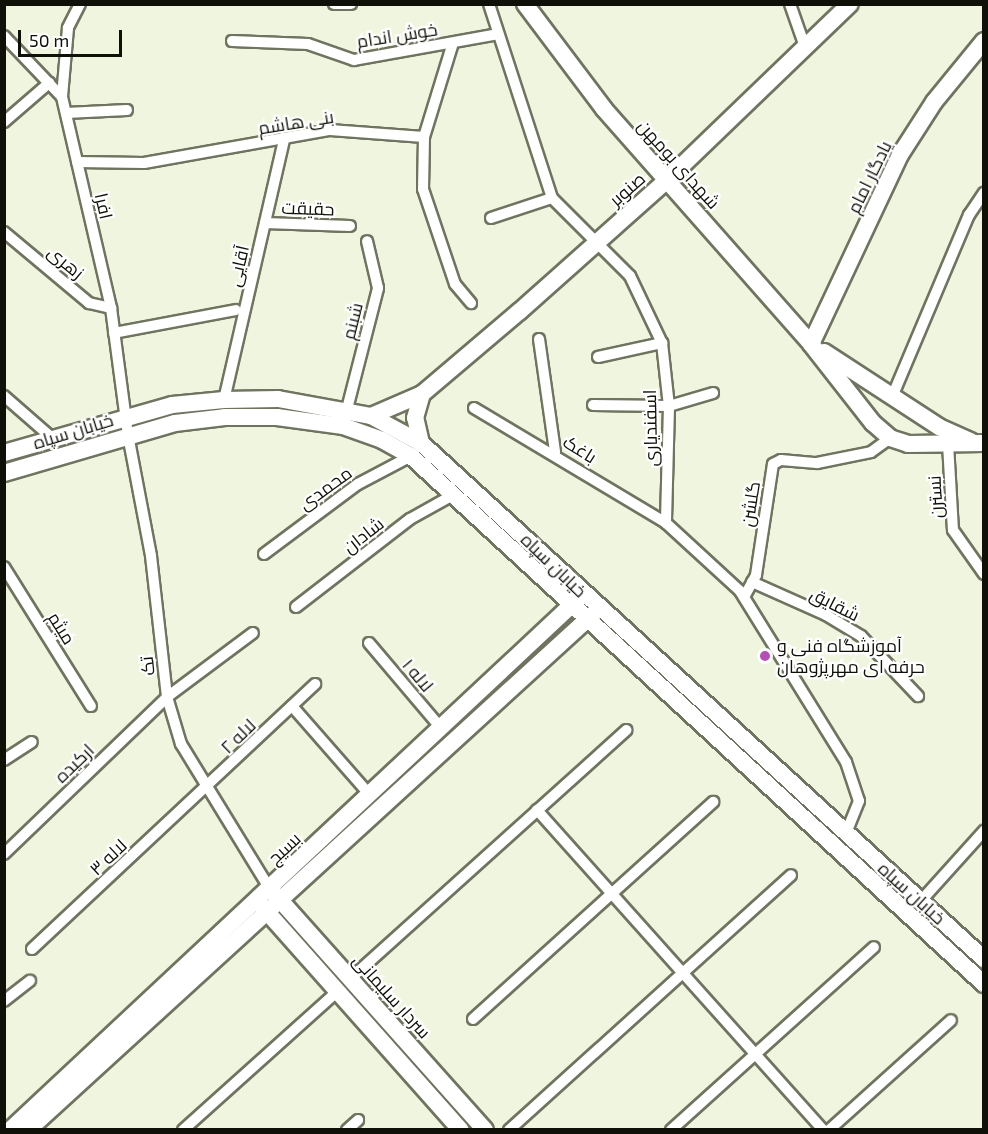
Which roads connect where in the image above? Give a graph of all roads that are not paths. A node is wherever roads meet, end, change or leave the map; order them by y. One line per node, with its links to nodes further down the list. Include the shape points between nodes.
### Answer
1 (80, 4): 15 (street, افرا, via 68,28)
2 (334, 4): 3 (street)
3 (351, 4)
4 (489, 4): 8 (street, اسفندیاری)
5 (525, 4): 22 (street, شهدای بومهن, via 604,109)
6 (790, 4): 13 (street)
7 (850, 4): 13 (street, صنوبر)
8 (498, 34): 12 (street, خوش اندام); 24 (street, اسفندیاری)
9 (4, 36): 14 (street)
10 (232, 41): 12 (street, خوش اندام, via 308,44 354,60)
11 (984, 41): 37 (street, یادگار امام, via 934,102 900,155)
12 (453, 43): 19 (street)
13 (804, 44): 22 (street, صنوبر)
14 (49, 83): 15 (street); 18 (street)
15 (62, 97): 17 (street, افرا)
16 (126, 110): 17 (street)
17 (66, 113): 21 (street, افرا)
18 (4, 122)
19 (424, 137): 20 (street, بنی هاشم, via 330,130); 31 (street, via 423,189 455,284)
20 (284, 141): 21 (street, بنی هاشم, via 144,164); 26 (street, آقایی)
21 (77, 162): 32 (street, افرا)
22 (668, 179): 30 (street, صنوبر); 37 (street, شهدای بومهن)
23 (984, 193): 42 (street, via 969,215)
24 (552, 198): 25 (street); 30 (street, اسفندیاری)
25 (491, 218)
26 (265, 223): 27 (street, حقیقت); 43 (street, آقایی)
27 (350, 226)
28 (4, 232): 32 (street, زهری, via 89,303)
29 (368, 241): 47 (street, شبنم, via 378,288)
30 (597, 242): 36 (street, اسفندیاری, via 630,276); 40 (street, صنوبر)
31 (471, 303)
32 (111, 308): 34 (street, افرا)
33 (236, 310): 34 (street)
34 (114, 333): 48 (street, افرا)
35 (539, 339): 56 (street)
36 (662, 343): 38 (street); 45 (street, اسفندیاری)
37 (811, 344): 42 (street); 52 (street, شهدای بومهن)
38 (598, 357)
39 (713, 393): 45 (street)
40 (422, 394): 49 (street, صنوبر); 55 (street, via 415,418)
41 (4, 396): 51 (street)
42 (892, 397): 53 (street)
43 (224, 400): 47 (street, خیابان سپاه, via 278,399); 48 (street, خیابان سپاه)
44 (593, 405): 45 (street)
45 (669, 406): 60 (street, اسفندیاری)
46 (474, 408): 56 (street, باغک)
47 (347, 409): 49 (street, خیابان سپاه)
48 (126, 416): 50 (street, تک); 51 (street, خیابان سپاه)
49 (371, 416): 55 (street, خیابان سپاه)
50 (128, 435): 55 (street, خیابان سپاه, via 175,423 277,417 342,426); 58 (street, خیابان سپاه); 75 (street, تک, via 151,556)
51 (51, 437): 57 (street, خیابان سپاه)
52 (890, 438): 54 (street, via 908,444); 64 (street, گلشن, via 871,452 817,463 781,460 773,465)
53 (980, 443): 54 (street)
54 (948, 444): 63 (street, نسترن, via 953,530)
55 (416, 450): 59 (street, خیابان سپاه); 61 (street, محمدی, via 358,484); 65 (street, خیابان سپاه)
56 (555, 452): 60 (street, باغک)
57 (4, 453)
58 (4, 473)
59 (453, 495): 67 (street, شادان, via 410,519); 68 (street, خیابان سپاه)
60 (666, 523): 66 (street)
61 (264, 554)
62 (4, 567): 76 (street, میثم)
63 (984, 574)
64 (752, 582): 66 (street, گلشن); 74 (street, شقایق, via 826,615 861,636)
65 (583, 594): 68 (street, بسیج); 69 (street, خیابان سپاه)
66 (744, 597): 87 (street, via 846,762 859,801)
67 (296, 607)
68 (571, 607): 70 (street, خیابان سپاه); 78 (street, بسیج)
69 (599, 608): 70 (street, بسیج); 87 (street, خیابان سپاه)
70 (585, 621): 90 (street, بسیج); 100 (street, خیابان سپاه)
71 (252, 633): 75 (street, ارکیده)
72 (369, 643): 78 (street, لاله ۱)
73 (315, 684): 77 (street, لاله ۲)
74 (918, 696)
75 (167, 697): 82 (street, تک, via 181,744); 88 (street, ارکیده)
76 (91, 706)
77 (292, 706): 82 (street, لاله ۲); 83 (street)
78 (441, 728): 83 (street, بسیج)
79 (627, 730): 85 (street)
80 (32, 742): 81 (street)
81 (4, 760)
82 (206, 789): 90 (street, تک); 95 (street, لاله ۳)
83 (370, 795): 90 (street, بسیج)
84 (713, 802): 91 (street)
85 (537, 810): 91 (street); 98 (street)
86 (984, 831): 92 (street)
87 (846, 834): 92 (street, خیابان سپاه)
88 (4, 854)
89 (791, 875): 97 (street)
90 (275, 894): 93 (street, بسیج); 98 (street, سردار سلیمانی)
91 (612, 894): 97 (street); 103 (street)
92 (920, 902): 96 (street, خیابان سپاه)
93 (262, 906): 101 (street, سردار سلیمانی); 107 (street, بسیج); 108 (street, بسیج)
94 (874, 947): 105 (street)
95 (32, 949)
96 (984, 959)
97 (683, 973): 105 (street); 113 (street)
98 (350, 979): 112 (street, سردار سلیمانی)
99 (30, 981): 102 (street)
100 (984, 984)
101 (338, 991): 109 (street); 111 (street, سردار سلیمانی)
102 (4, 1001)
103 (473, 1019)
104 (951, 1020): 116 (street)
105 (755, 1054): 114 (street); 115 (street)
106 (358, 1120): 110 (street)
107 (10, 1130)
108 (28, 1130)
109 (183, 1130)
110 (347, 1130)
111 (461, 1130)
112 (485, 1130)
113 (509, 1130)
114 (670, 1130)
115 (823, 1130)
116 (829, 1130)

